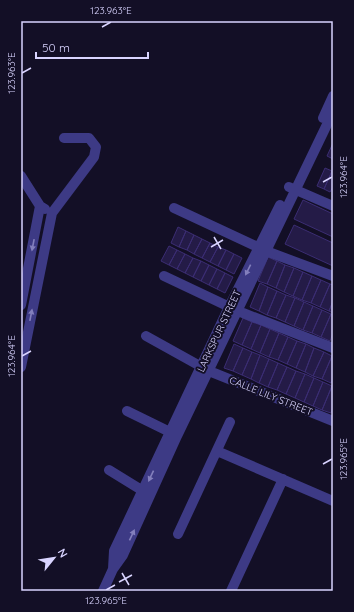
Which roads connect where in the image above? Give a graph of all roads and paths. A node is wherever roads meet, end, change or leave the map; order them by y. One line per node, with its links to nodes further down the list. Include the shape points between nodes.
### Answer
1 (333, 96): 3 (street, LARKSPUR STREET)
2 (333, 112): 3 (street, LARKSPUR STREET)
3 (326, 127): 6 (street, LARKSPUR STREET)
4 (64, 138): 10 (street, via 89,138 96,147 94,157)
5 (21, 176): 7 (street)
6 (292, 188): 8 (street); 11 (street, LARKSPUR STREET)
7 (40, 206): 10 (street); 14 (street, one-way to 14)
8 (333, 206)
9 (174, 208): 11 (street)
10 (52, 213): 18 (street, one-way to 10)
11 (262, 249): 13 (street); 15 (street, LARKSPUR STREET)
12 (164, 276): 15 (street)
13 (333, 276)
14 (21, 305)
15 (234, 309): 17 (street); 19 (street, LARKSPUR STREET)
16 (146, 336): 19 (street, CALLE LILY STREET)
17 (333, 348)
18 (21, 367)
19 (205, 369): 21 (street, CALLE LILY STREET); 23 (street, LARKSPUR STREET)
20 (128, 411): 23 (street)
21 (333, 421)
22 (230, 422): 24 (street)
23 (174, 434): 27 (street, LARKSPUR STREET)
24 (217, 451): 26 (street); 29 (street)
25 (109, 470): 27 (street)
26 (283, 479): 28 (street); 31 (street)
27 (147, 494): 30 (street, LARKSPUR STREET, via 114,551 113,569)
28 (333, 502)
29 (178, 534)
30 (103, 591)
31 (231, 591)

